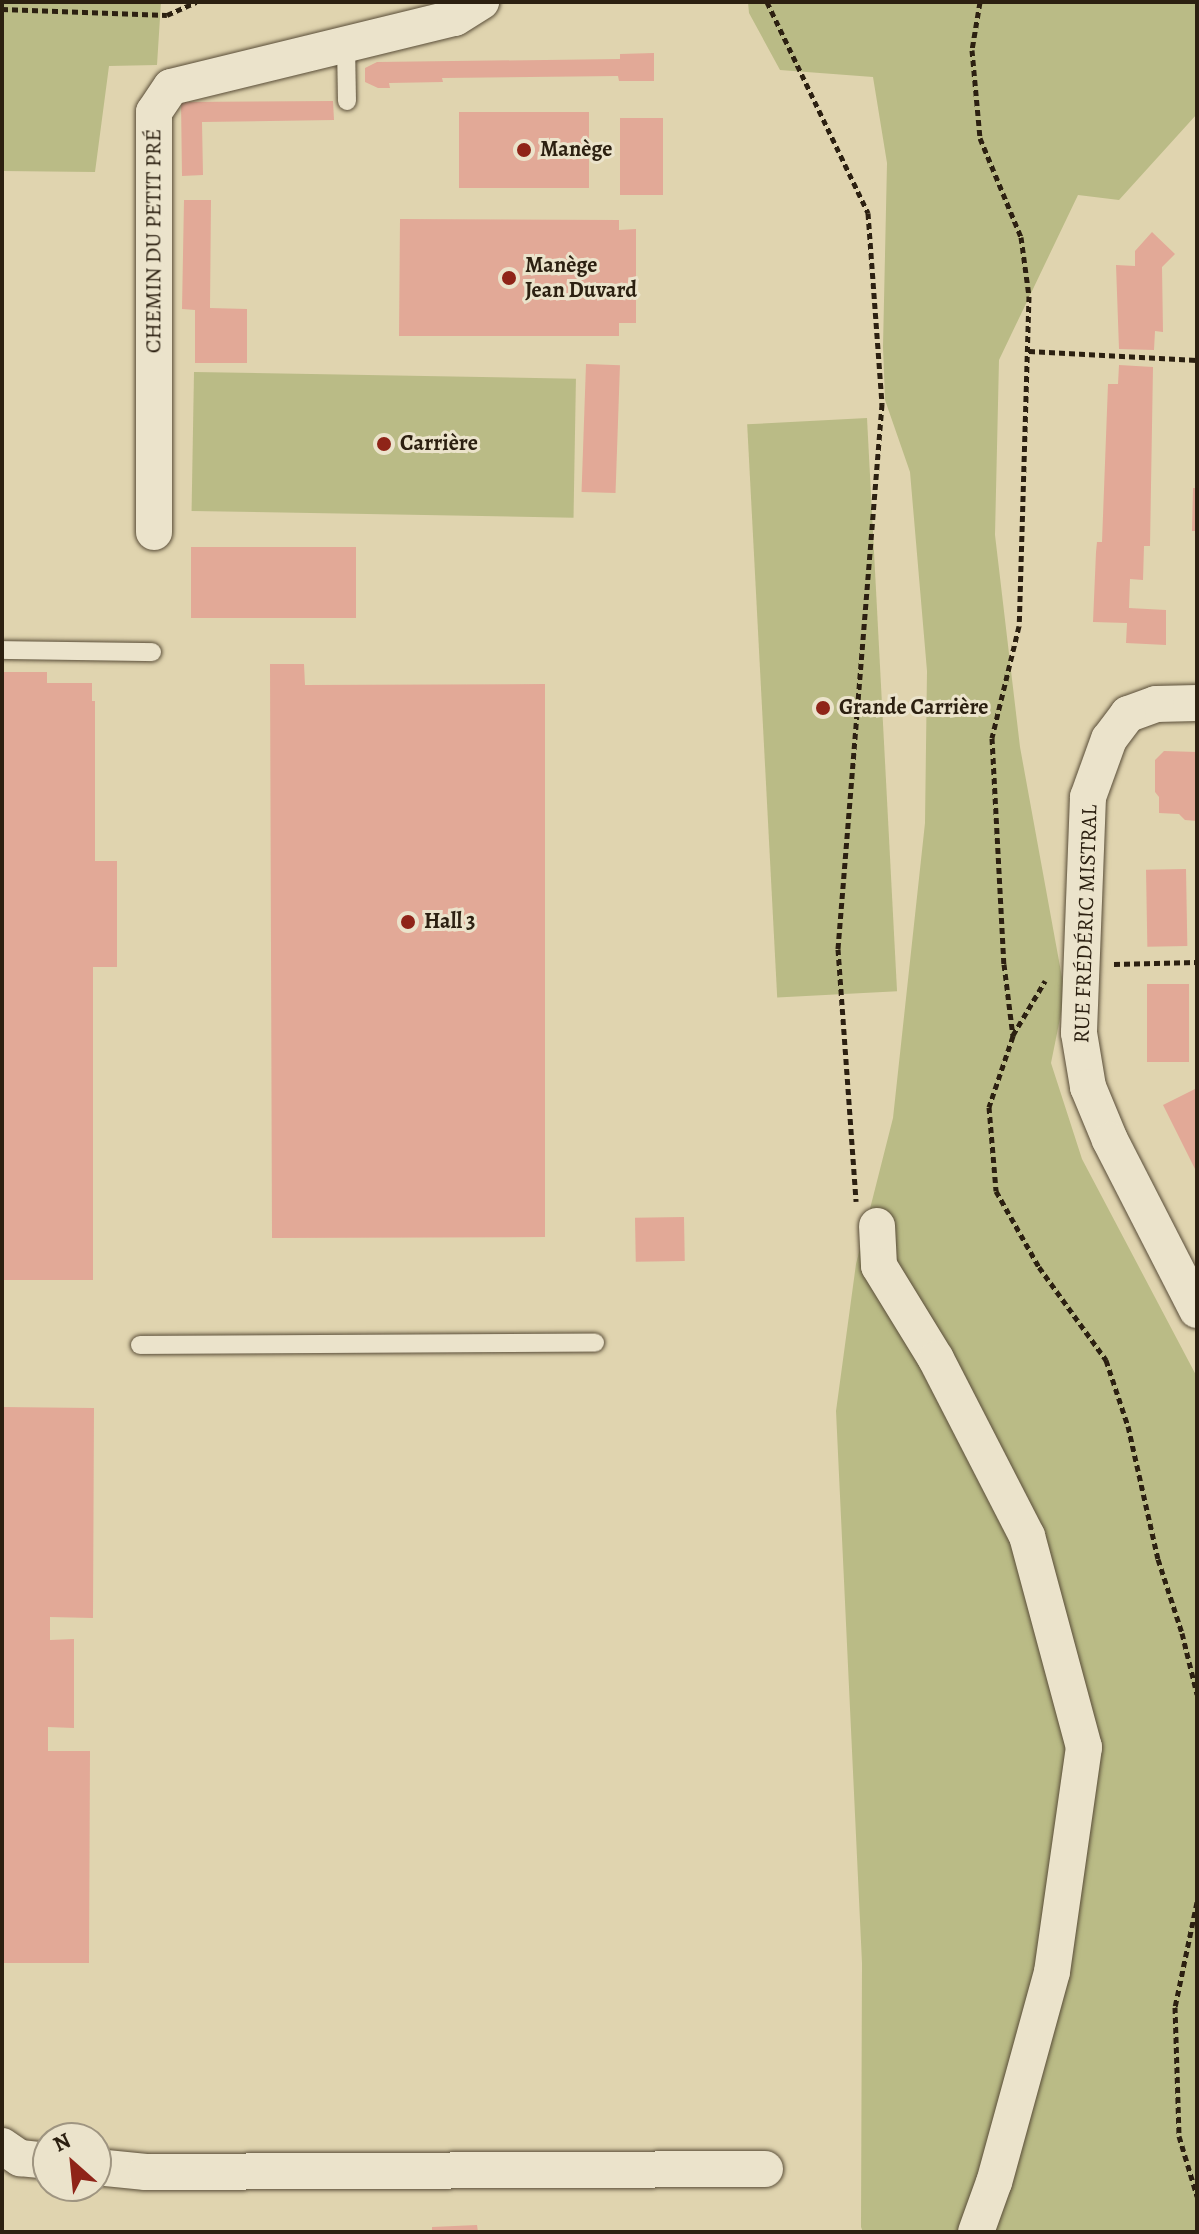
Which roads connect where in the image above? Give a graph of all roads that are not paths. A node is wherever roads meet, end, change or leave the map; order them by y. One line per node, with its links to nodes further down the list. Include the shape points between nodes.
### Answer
1 (481, 2): 2 (street, CHEMIN DU PETIT PRÉ, via 455,18)
2 (346, 44): 3 (lane); 4 (street, CHEMIN DU PETIT PRÉ, via 171,87 154,112)
3 (347, 101)
4 (154, 532)
5 (2, 650): 6 (lane)
6 (152, 652)
7 (1197, 703): 9 (street, RUE FRÉDÉRIC MISTRAL, via 1156,704 1128,714 1109,739 1088,797 1079,1033 1088,1087 1110,1140)
8 (877, 1226): 16 (street, via 879,1266 936,1359 1027,1536 1084,1747 1052,1972)
9 (1197, 1310)
10 (595, 1343): 11 (lane)
11 (140, 1345)
12 (2, 2146): 13 (street)
13 (32, 2159)
14 (112, 2169): 15 (street)
15 (765, 2169)
16 (976, 2232)

